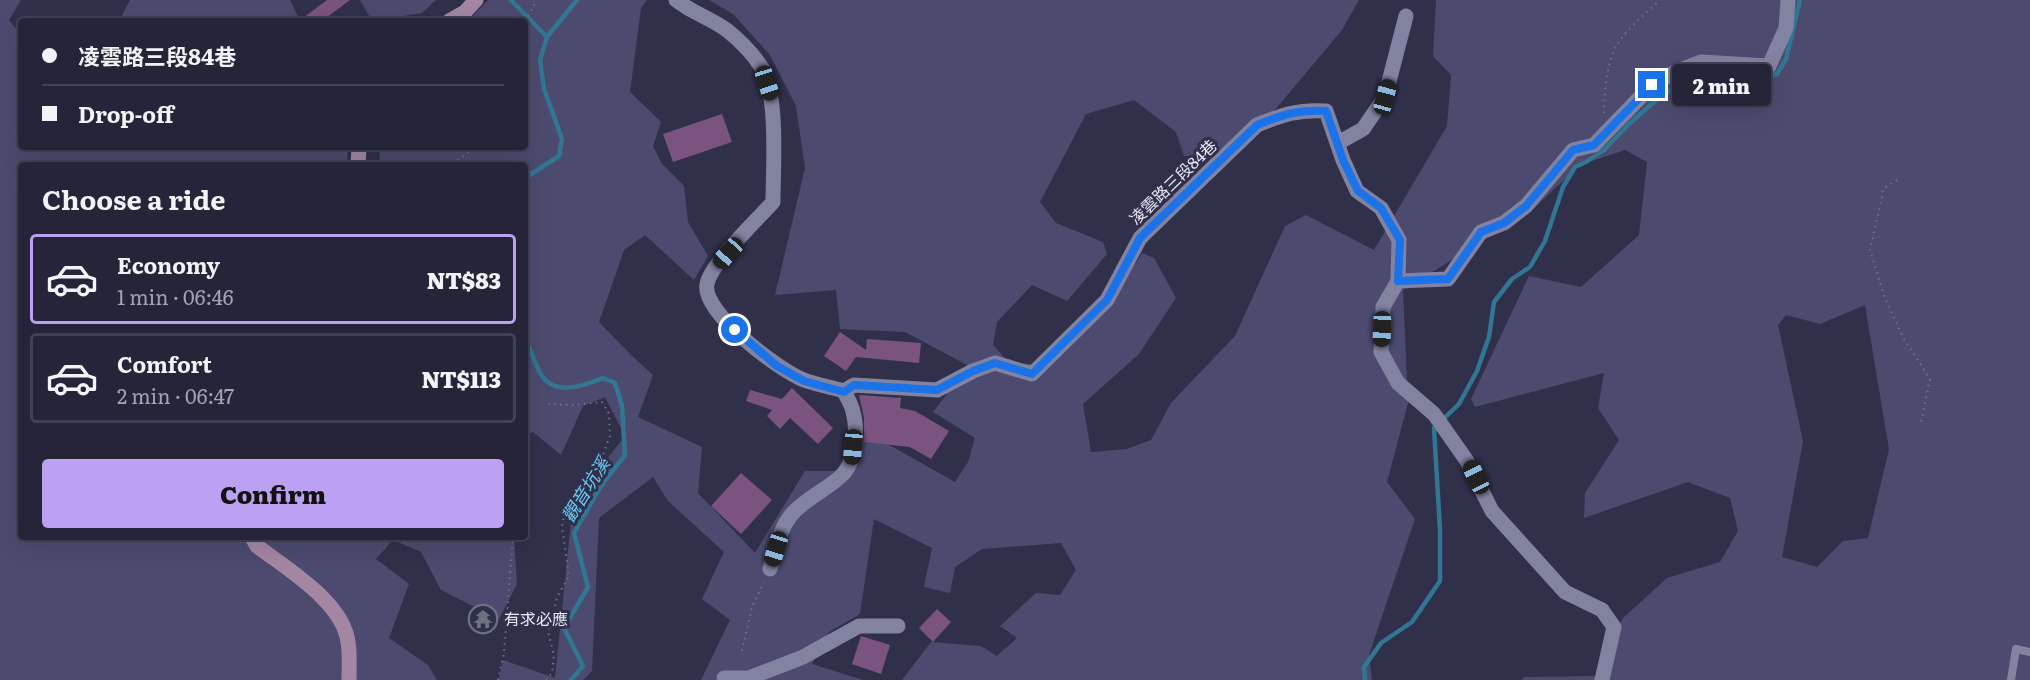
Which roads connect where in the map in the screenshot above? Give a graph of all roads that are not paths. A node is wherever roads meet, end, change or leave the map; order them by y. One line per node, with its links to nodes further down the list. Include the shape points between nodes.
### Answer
1 (476, 0): 5 (street)
2 (676, 0): 8 (street, 凌雲路三段84巷, via 729,32 761,66 773,101 772,202 712,270 706,286 710,300 721,318 777,366 804,381)
3 (1788, 0): 7 (street, via 1786,28 1769,66 1701,62 1652,85 1594,145 1573,150 1526,206 1504,223 1481,232 1448,279)
4 (1406, 16): 6 (street, via 1385,97 1363,129)
5 (455, 18)
6 (1338, 143): 7 (street, 凌雲路三段84巷, via 1358,191 1381,208 1400,240); 8 (street, 凌雲路三段84巷, via 1326,111 1305,110 1257,125 1140,238 1107,300 1032,374 995,363 937,390 854,385)
7 (1398, 281): 15 (street, via 1383,307 1381,352 1398,383 1434,414 1446,430 1492,511 1565,592 1602,610 1614,627)
8 (844, 392): 10 (street, via 854,413 852,461 843,475 791,515)
9 (254, 540): 14 (street, via 335,610 348,641)
10 (770, 569)
11 (898, 626): 13 (street, via 859,626 803,657 749,678)
12 (2030, 651): 16 (lane, via 2016,649)
13 (724, 678)
14 (349, 680)
15 (1602, 680)
16 (2011, 680)

